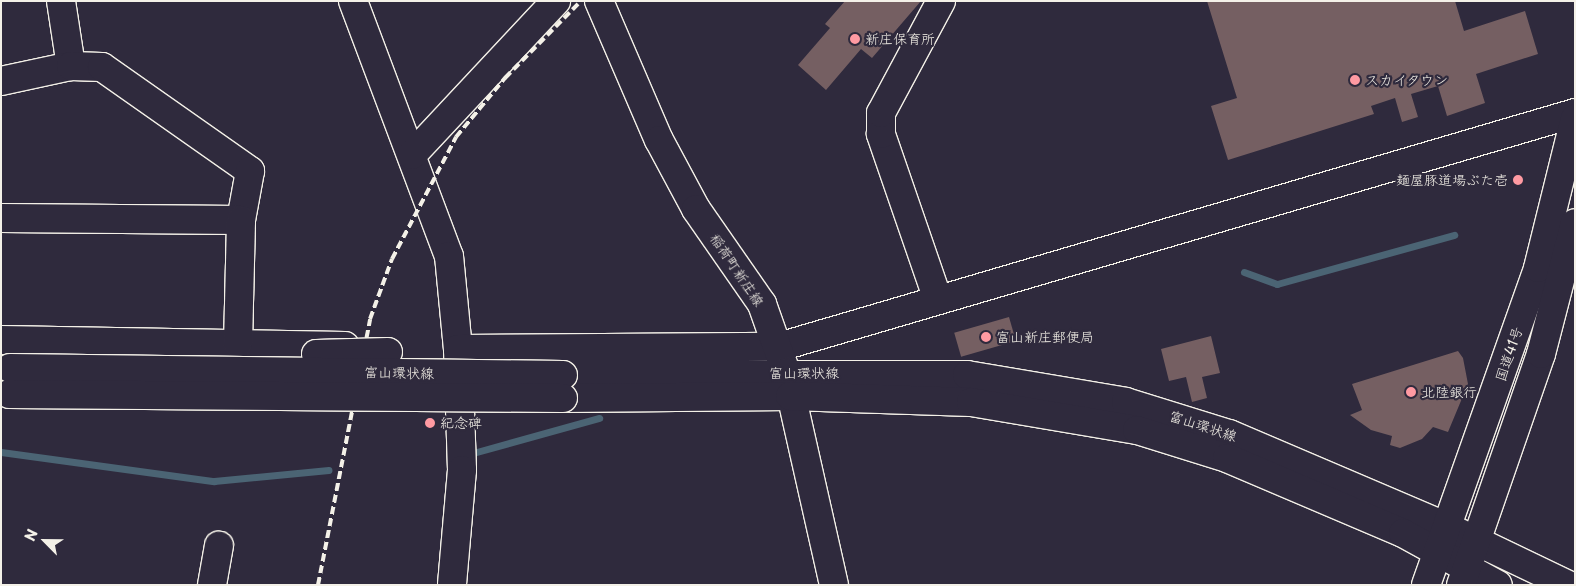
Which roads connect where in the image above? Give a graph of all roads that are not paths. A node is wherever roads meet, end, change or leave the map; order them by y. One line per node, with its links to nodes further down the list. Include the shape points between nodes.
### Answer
1 (61, 1): 6 (main road)
2 (354, 1): 10 (main road)
3 (556, 1): 10 (main road)
4 (599, 1): 23 (main road, 稲荷町新庄線, via 659,140 696,209 762,304)
5 (940, 1): 16 (main road, via 881,113 881,134)
6 (71, 66): 7 (main road); 12 (main road, via 102,67 250,171)
7 (1, 81)
8 (1575, 113): 16 (main road)
9 (1575, 119): 15 (main road, 国道41号)
10 (412, 155): 20 (main road, via 449,256)
11 (1, 218): 12 (main road)
12 (241, 220): 18 (main road)
13 (1575, 223): 14 (main road, 国道41号)
14 (1570, 261): 15 (main road); 26 (main road, 国道41号)
15 (1538, 268): 25 (main road, 国道41号)
16 (938, 300): 23 (main road)
17 (1, 340): 18 (main road)
18 (238, 344): 19 (main road)
19 (346, 346)
20 (458, 349): 23 (main road); 31 (main road, via 462,470)
21 (388, 352): 22 (main road, bridge)
22 (316, 354)
23 (785, 372): 24 (main road, 富山環状線, bridge, via 563,386); 25 (main road, 富山環状線, via 966,375 1126,402 1229,434); 28 (main road, 富山環状線, via 1136,430 1227,458 1403,533); 32 (main road, 稲荷町新庄線)
24 (5, 380)
25 (1447, 527): 26 (main road, 富山環状線); 28 (main road, 国道41号)
26 (1478, 541): 29 (main road, 国道41号); 35 (main road, 富山環状線)
27 (219, 546): 30 (main road)
28 (1437, 553): 29 (main road, 富山環状線); 33 (main road, 国道41号)
29 (1464, 577): 34 (main road, 富山環状線)
30 (212, 585)
31 (452, 585)
32 (834, 585)
33 (1426, 585)
34 (1498, 585)
35 (1568, 585)

